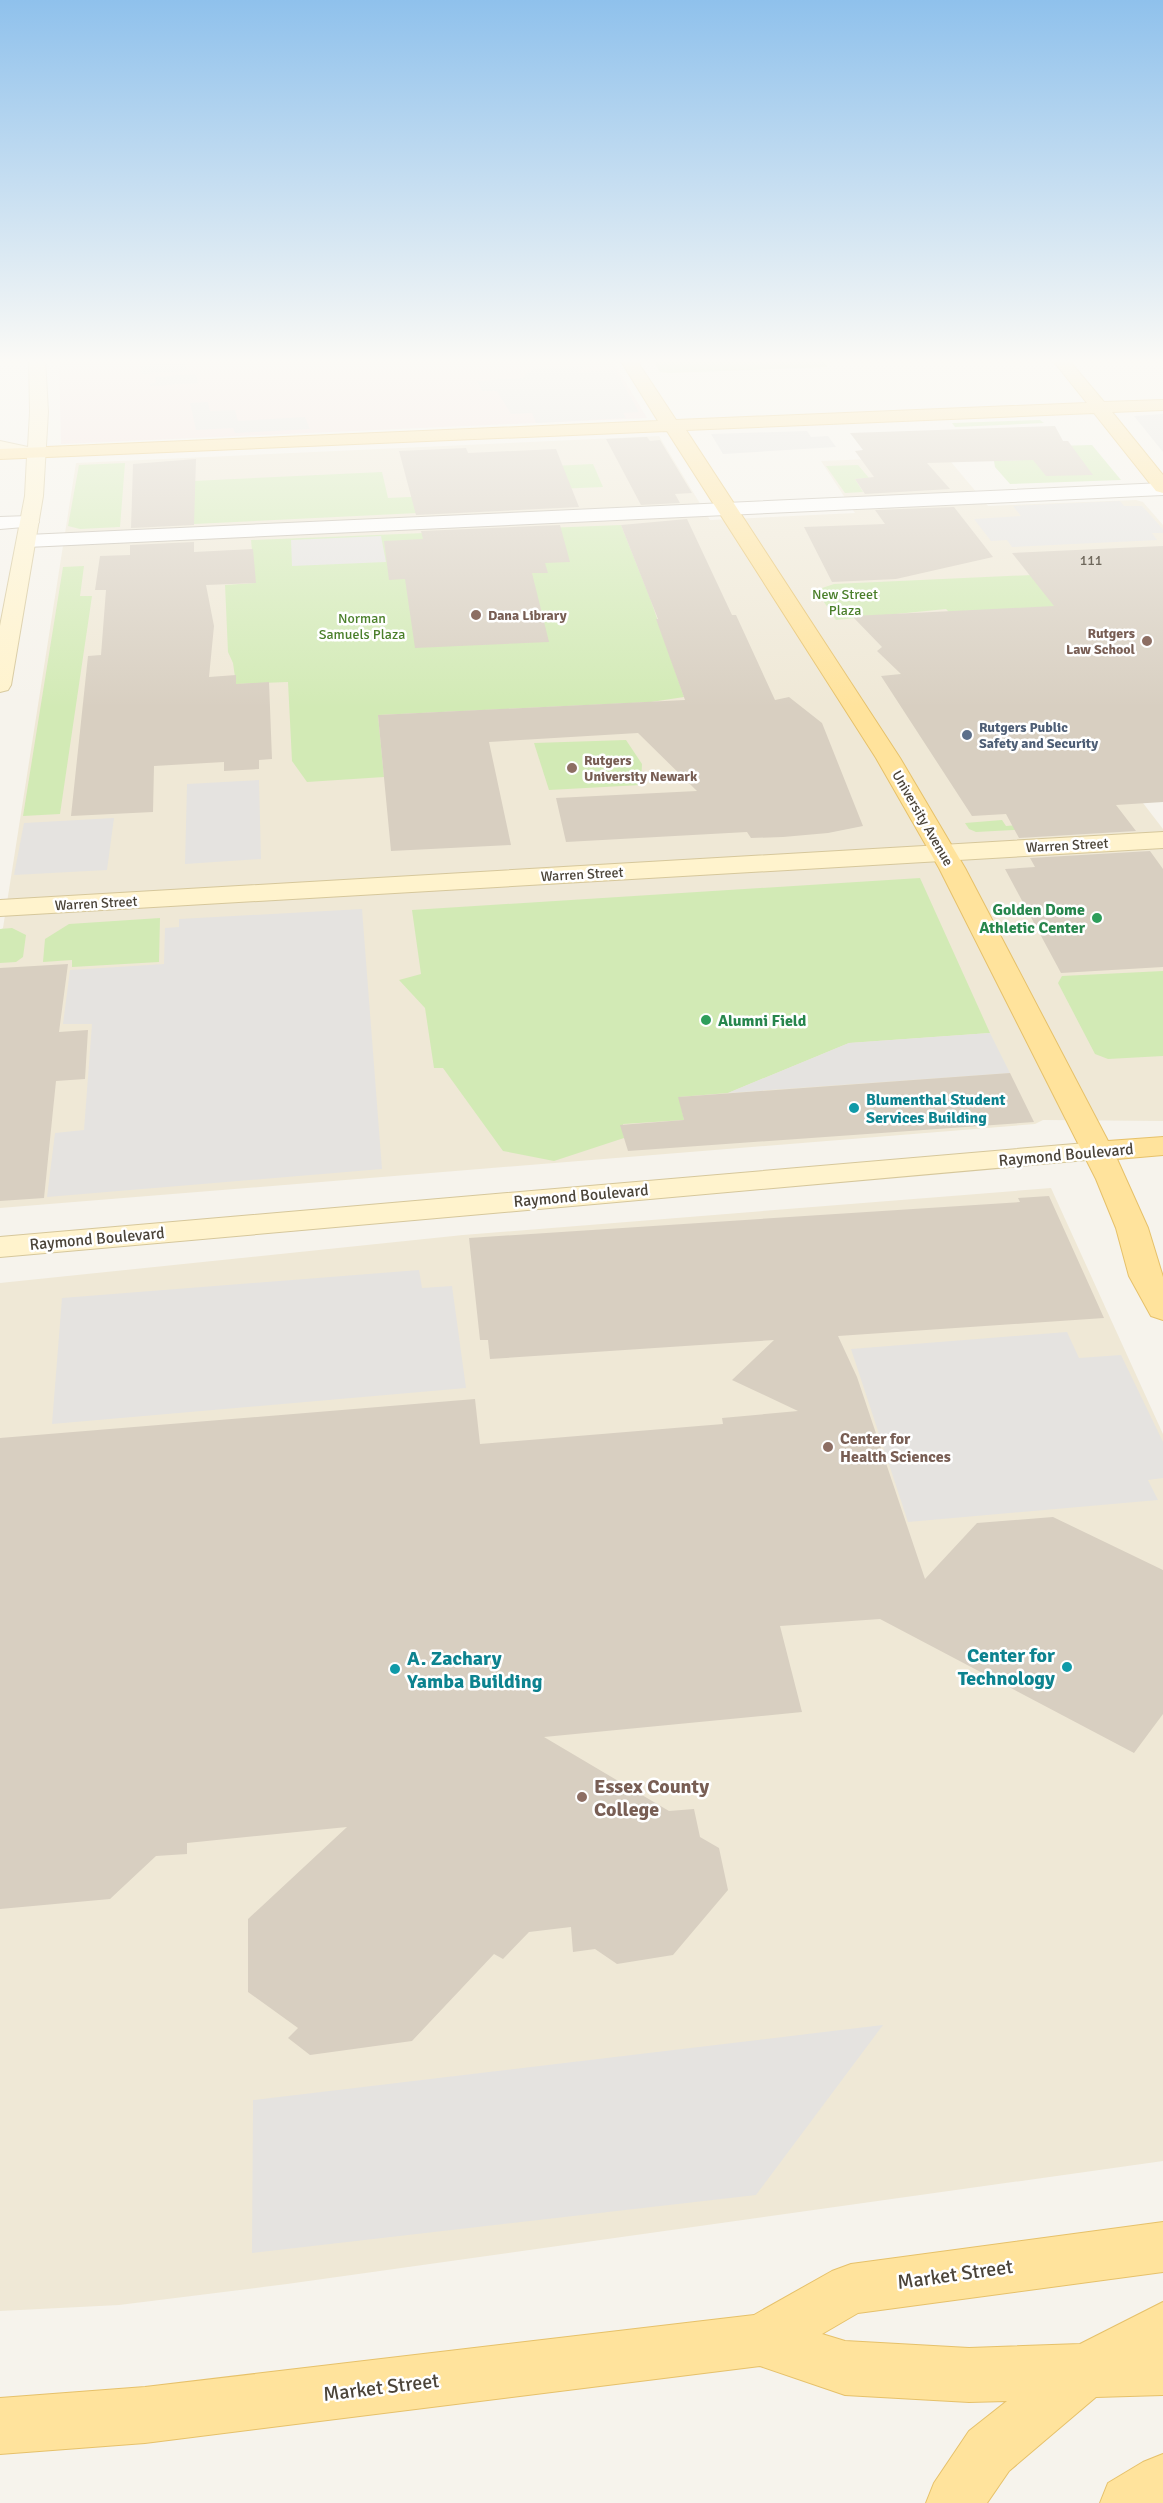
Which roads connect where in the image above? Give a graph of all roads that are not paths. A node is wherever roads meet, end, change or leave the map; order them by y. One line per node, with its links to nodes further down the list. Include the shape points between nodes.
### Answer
1 (35, 475): 7 (street)
2 (706, 475): 5 (main road, University Avenue)
3 (1152, 475): 4 (main road)
4 (1163, 488): 5 (street)
5 (728, 509): 7 (street); 11 (main road, University Avenue, via 888,758)
6 (0, 523): 7 (street)
7 (28, 531): 8 (street)
8 (5, 634): 9 (street)
9 (0, 685)
10 (1163, 840): 11 (street, Warren Street)
11 (942, 852): 12 (street, Warren Street); 14 (main road, University Avenue)
12 (0, 908)
13 (1163, 1146): 14 (main road, Raymond Boulevard)
14 (1098, 1151): 15 (street, Raymond Boulevard); 16 (main road, University Avenue)
15 (0, 1247)
16 (1155, 1276): 17 (main road, University Avenue)
17 (1163, 1309)
18 (1163, 2247): 20 (main road, Market Street, via 851,2289)
19 (1163, 2328): 22 (main road)
20 (760, 2340): 22 (main road, Market Street, via 845,2368 969,2375); 23 (main road, Market Street, via 145,2415)
21 (1163, 2368): 22 (main road, Market Street)
22 (1085, 2371): 25 (main road, via 989,2451)
23 (0, 2426)
24 (1163, 2482): 26 (main road)
25 (954, 2503)
26 (1128, 2503)

